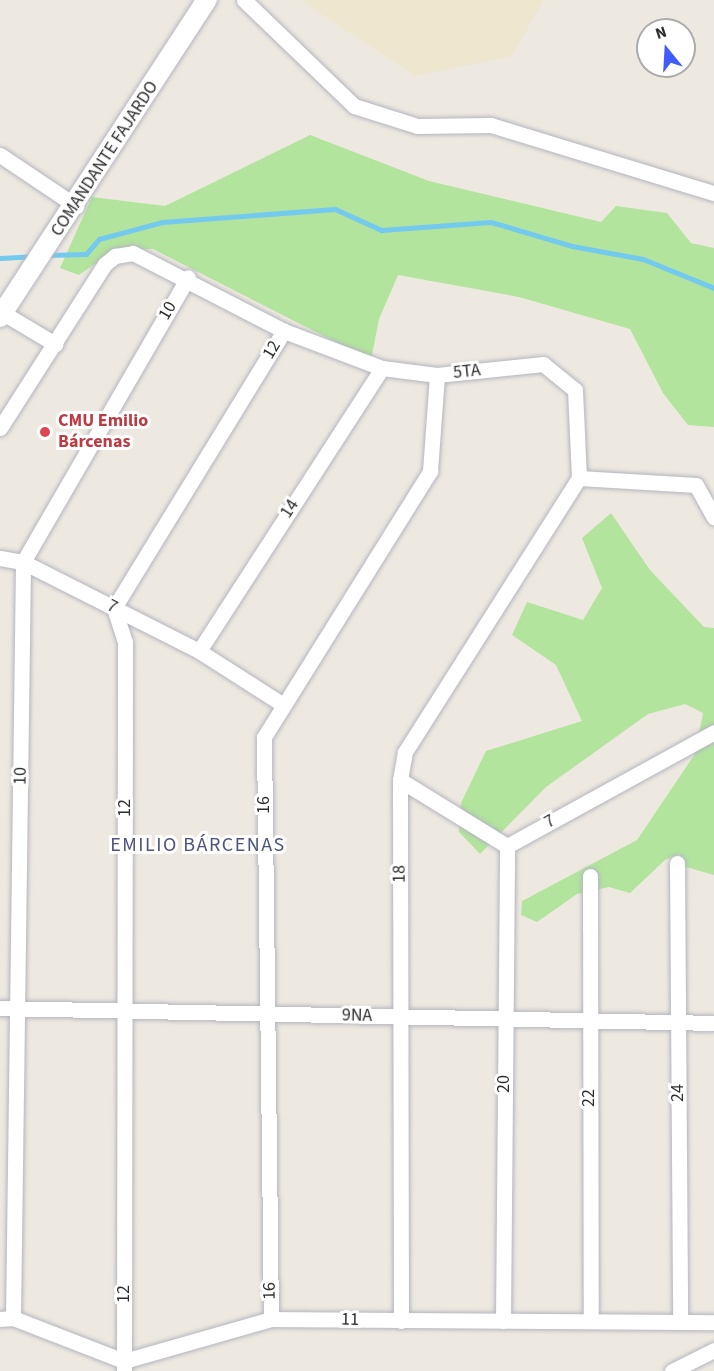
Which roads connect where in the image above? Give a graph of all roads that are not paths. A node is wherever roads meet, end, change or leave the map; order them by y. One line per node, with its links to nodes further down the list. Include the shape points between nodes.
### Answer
1 (207, 0): 5 (street, COMANDANTE FAJARDO)
2 (244, 0): 4 (street, via 354,106 417,126 490,125)
3 (0, 156): 5 (street)
4 (714, 193)
5 (76, 206): 7 (street, COMANDANTE FAJARDO)
6 (188, 277): 8 (street, 5TA); 9 (street, 5TA, via 133,253 115,256 105,264); 16 (street, 10)
7 (2, 315): 9 (street)
8 (284, 331): 10 (street, 5TA); 17 (street, 12)
9 (55, 344): 12 (street)
10 (381, 368): 11 (street, 5TA); 18 (street, 14)
11 (437, 375): 13 (street, 5TA, via 543,364 575,390); 19 (street, 16, via 430,471)
12 (0, 428)
13 (579, 478): 14 (street, via 696,484); 21 (street, 18, via 405,752)
14 (714, 517)
15 (0, 558): 16 (street, 7)
16 (23, 562): 17 (street, 7); 26 (street, 10)
17 (114, 608): 18 (street, 7); 27 (street, 12, via 125,642)
18 (199, 651): 19 (street, 7)
19 (282, 704): 28 (street, 16, via 264,737)
20 (707, 733): 22 (street, 7)
21 (400, 780): 22 (street); 29 (street, 18)
22 (507, 846): 30 (street, 20)
23 (677, 863): 33 (street, 24)
24 (590, 876): 31 (street, 22)
25 (0, 1008): 26 (street, 9NA)
26 (18, 1009): 27 (street, 9NA); 34 (street, 10)
27 (125, 1012): 28 (street, 9NA); 42 (street, 12)
28 (265, 1014): 29 (street, 9NA); 35 (street, 16)
29 (399, 1017): 30 (street, 9NA); 36 (street, 18)
30 (505, 1018): 31 (street, 9NA); 37 (street, 20)
31 (588, 1021): 33 (street, 9NA); 38 (street, 22)
32 (714, 1023): 33 (street, 9NA)
33 (678, 1024): 39 (street, 24)
34 (7, 1319): 42 (street)
35 (271, 1319): 36 (street, 11); 42 (street, 11)
36 (401, 1321): 37 (street, 11)
37 (503, 1321): 38 (street, 11)
38 (591, 1322): 39 (street, 11)
39 (680, 1322): 40 (street, 11)
40 (714, 1322)
41 (714, 1350): 43 (street)
42 (124, 1366)
43 (672, 1371)

